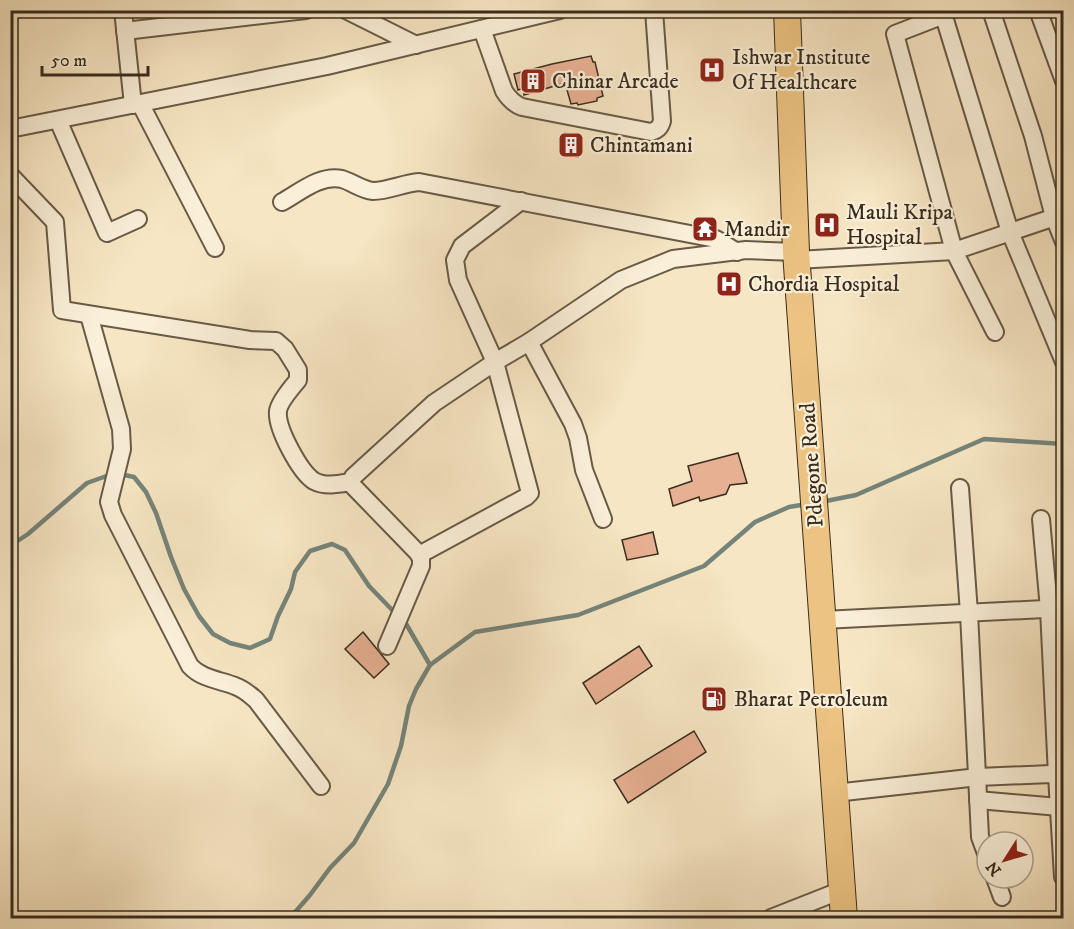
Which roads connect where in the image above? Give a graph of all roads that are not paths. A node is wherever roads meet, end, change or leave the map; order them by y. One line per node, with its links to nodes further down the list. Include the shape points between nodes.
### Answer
1 (123, 10): 12 (street)
2 (306, 10): 12 (street)
3 (346, 10): 13 (street)
4 (560, 10): 10 (street)
5 (654, 10): 11 (street, via 662,121 651,132 516,105 504,91)
6 (786, 10): 28 (highway, Pdegone Road)
7 (991, 10): 21 (street)
8 (1038, 10): 14 (street)
9 (945, 12): 23 (street); 26 (street, via 895,34)
10 (526, 14): 11 (street)
11 (482, 29): 13 (street)
12 (125, 31): 15 (street)
13 (416, 45): 15 (street)
14 (1064, 81)
15 (136, 104): 16 (street); 25 (street)
16 (58, 120): 17 (street); 22 (street, via 107,233)
17 (10, 129)
18 (10, 175): 29 (street, via 55,222 62,310)
19 (521, 201): 20 (street, via 419,182 373,191 331,178); 27 (street, via 716,239); 32 (street, via 462,246 455,260 458,280)
20 (282, 202)
21 (1059, 216): 23 (street); 24 (street)
22 (138, 219)
23 (1010, 232): 26 (street); 33 (street)
24 (1064, 242)
25 (215, 248)
26 (954, 251): 28 (street); 30 (street)
27 (737, 252): 28 (street); 31 (street, via 673,259 621,280)
28 (797, 256): 41 (highway, Pdegone Road)
29 (89, 315): 34 (street, via 276,341 298,370 298,380 278,409 285,440 303,471 315,481 328,485); 45 (street, via 121,429 122,448 109,502 113,515 190,666 256,700)
30 (995, 332)
31 (529, 342): 32 (street); 36 (street, via 573,424 584,470)
32 (495, 362): 34 (street, via 434,403); 38 (street, via 530,493)
33 (1064, 362)
34 (351, 482): 38 (street)
35 (960, 488): 40 (street)
36 (603, 519)
37 (1041, 519): 39 (street)
38 (419, 555): 42 (street, via 421,566)
39 (1056, 608): 40 (street); 43 (street)
40 (969, 613): 41 (street); 44 (street)
41 (823, 620): 46 (highway, Pdegone Road)
42 (390, 639)
43 (1060, 776): 44 (street); 48 (street)
44 (978, 777): 46 (street); 47 (street)
45 (321, 786)
46 (835, 793): 51 (highway, Pdegone Road)
47 (978, 800): 48 (street); 49 (street)
48 (1061, 808): 50 (street)
49 (980, 830)
50 (1064, 877)
51 (842, 890): 54 (street); 55 (highway, Pdegone Road)
52 (999, 890): 53 (street)
53 (1002, 897)
54 (771, 918)
55 (844, 918)

